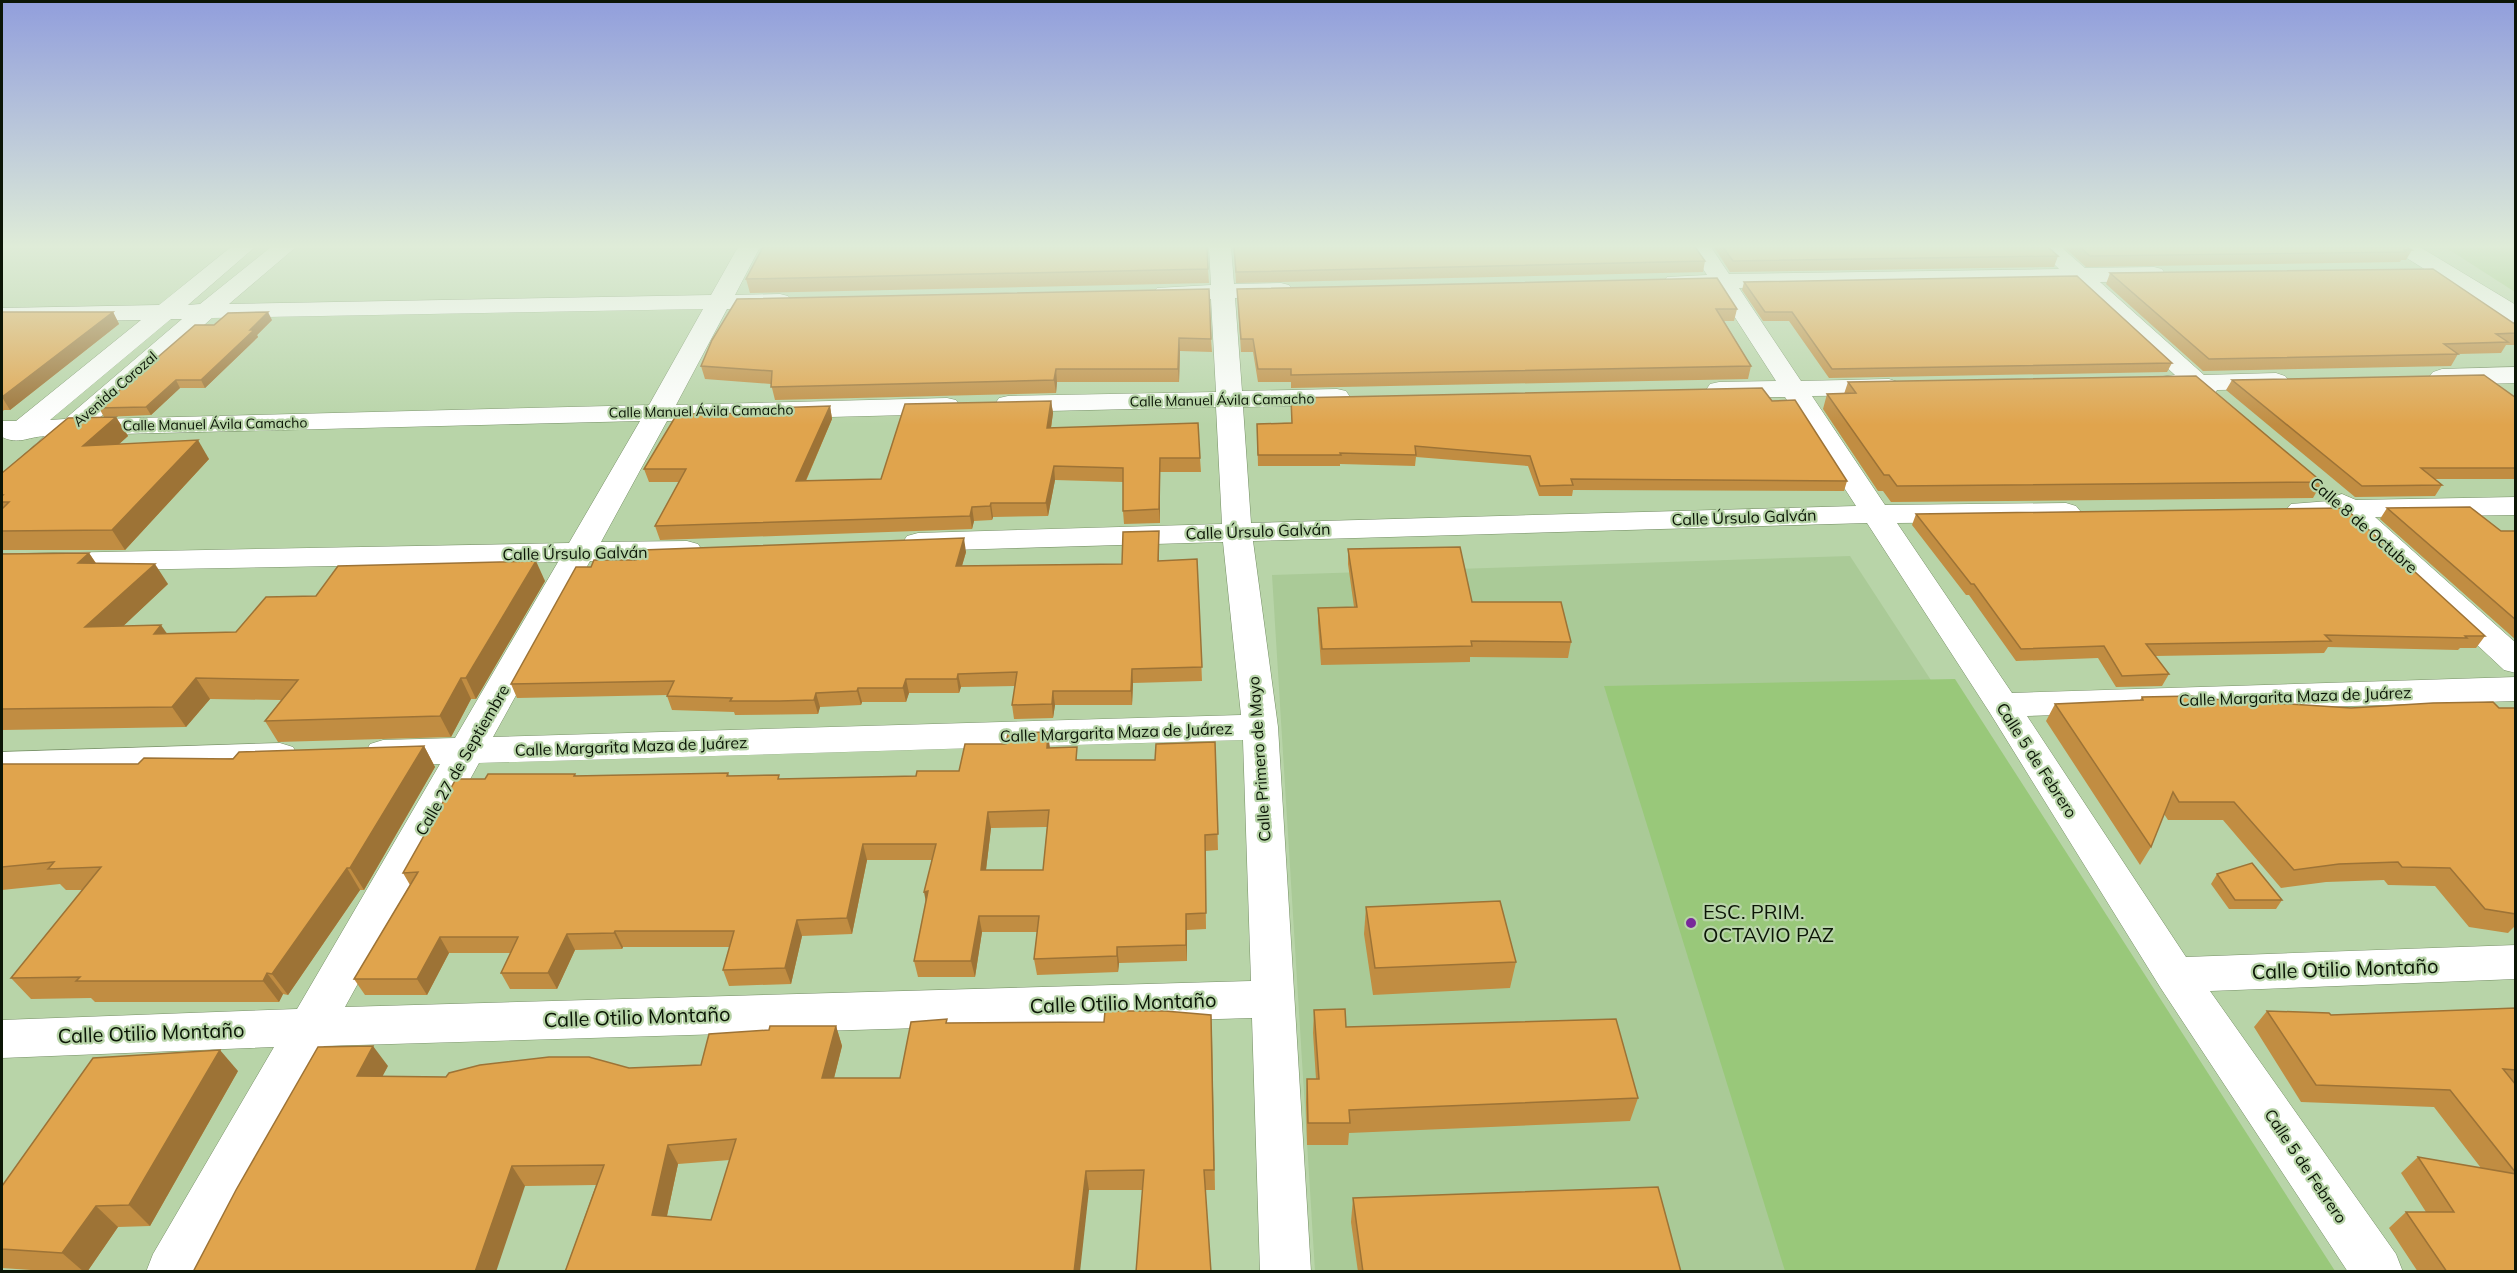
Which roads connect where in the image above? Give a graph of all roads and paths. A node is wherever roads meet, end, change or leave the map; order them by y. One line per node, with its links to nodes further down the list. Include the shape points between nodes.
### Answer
1 (171, 306): 10 (street, Avenida Corozal)
2 (213, 306): 9 (street, Avenida Corozal)
3 (500, 306): 9 (street)
4 (715, 306): 24 (street, Calle 27 de Septiembre)
5 (1224, 306): 22 (street, Calle Primero de Mayo)
6 (1740, 306): 19 (street, Calle 5 de Febrero)
7 (2114, 306): 16 (street)
8 (2500, 306): 12 (street)
9 (207, 311): 10 (street); 25 (street, Avenida Corozal)
10 (164, 312): 11 (street); 26 (street, Avenida Corozal)
11 (2, 315)
12 (2516, 316)
13 (2516, 375): 14 (street)
14 (2421, 377)
15 (2303, 380): 16 (street)
16 (2197, 382): 17 (street); 23 (street)
17 (2138, 383)
18 (1913, 387): 19 (street)
19 (1795, 389): 20 (street); 34 (street, Calle 5 de Febrero)
20 (1689, 391)
21 (1359, 397): 22 (street, Calle Manuel Ávila Camacho)
22 (1229, 399): 24 (street, Calle Manuel Ávila Camacho); 35 (street, Calle Primero de Mayo)
23 (2224, 405)
24 (659, 412): 25 (street, Calle Manuel Ávila Camacho); 38 (street, Calle 27 de Septiembre)
25 (70, 428): 26 (street, Calle Manuel Ávila Camacho); 29 (street, Avenida Corozal)
26 (12, 429): 27 (street, Avenida Corozal)
27 (2, 446)
28 (2322, 487): 32 (street, Calle 8 de Octubre)
29 (2, 488)
30 (2516, 506): 32 (street)
31 (2278, 510): 32 (street)
32 (2349, 510): 40 (street, Calle 8 de Octubre)
33 (2089, 512): 34 (street, Calle Úrsulo Galván)
34 (1876, 514): 35 (street, Calle Úrsulo Galván); 42 (street, Calle 5 de Febrero)
35 (1236, 531): 36 (street, Calle Úrsulo Galván); 43 (street, Calle Primero de Mayo)
36 (890, 543)
37 (710, 549): 38 (street, Calle Úrsulo Galván)
38 (579, 554): 39 (street, Calle Úrsulo Galván); 44 (street, Calle 27 de Septiembre)
39 (2, 563)
40 (2516, 662)
41 (2516, 689): 42 (street, Calle Margarita Maza de Juárez)
42 (2002, 705): 49 (street, Calle 5 de Febrero)
43 (1260, 728): 44 (street, Calle Margarita Maza de Juárez); 50 (street, Calle Primero de Mayo)
44 (467, 751): 45 (street, Calle Margarita Maza de Juárez); 51 (street, Calle 27 de Septiembre)
45 (348, 754)
46 (312, 755): 47 (street)
47 (2, 765)
48 (2516, 962): 49 (street, Calle Otilio Montaño)
49 (2175, 975): 55 (street, Calle 5 de Febrero)
50 (1273, 999): 51 (street, Calle Otilio Montaño); 54 (street, Calle Primero de Mayo)
51 (311, 1027): 52 (street, Calle Otilio Montaño); 53 (street, Calle 27 de Septiembre)
52 (2, 1038)
53 (171, 1272)
54 (1286, 1272)
55 (2378, 1272)

